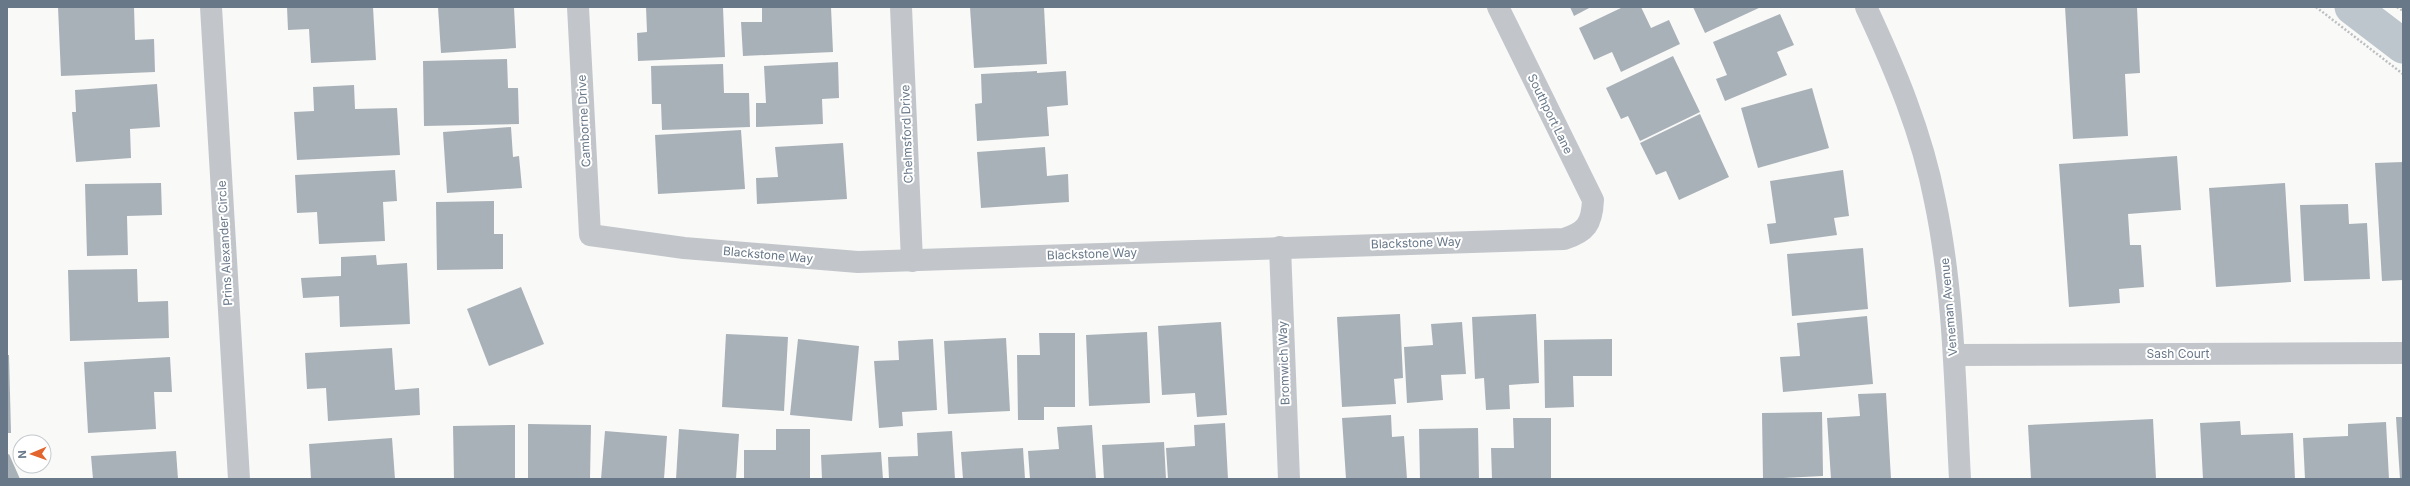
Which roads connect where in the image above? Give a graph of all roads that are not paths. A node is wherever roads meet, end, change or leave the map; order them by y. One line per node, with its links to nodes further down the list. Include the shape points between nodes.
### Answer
1 (211, 7): 12 (street, Prins Alexander Circle)
2 (578, 7): 7 (street, Camborne Drive)
3 (901, 7): 9 (street, Chelmsford Drive)
4 (1498, 7): 6 (street, Southport Lane, via 1592,200)
5 (1866, 7): 11 (street, Veneman Avenue, via 1891,62 1918,137 1935,200 1947,269)
6 (1589, 223): 8 (street, Blackstone Way, via 1578,235 1564,239)
7 (590, 235): 9 (street, Blackstone Way, via 684,248 858,262)
8 (1280, 247): 9 (street, Blackstone Way); 13 (street, Bromwich Way)
9 (912, 261)
10 (2403, 353): 11 (street, Sash Court)
11 (1954, 355): 14 (street, Veneman Avenue)
12 (239, 479)
13 (1288, 479)
14 (1960, 479)

